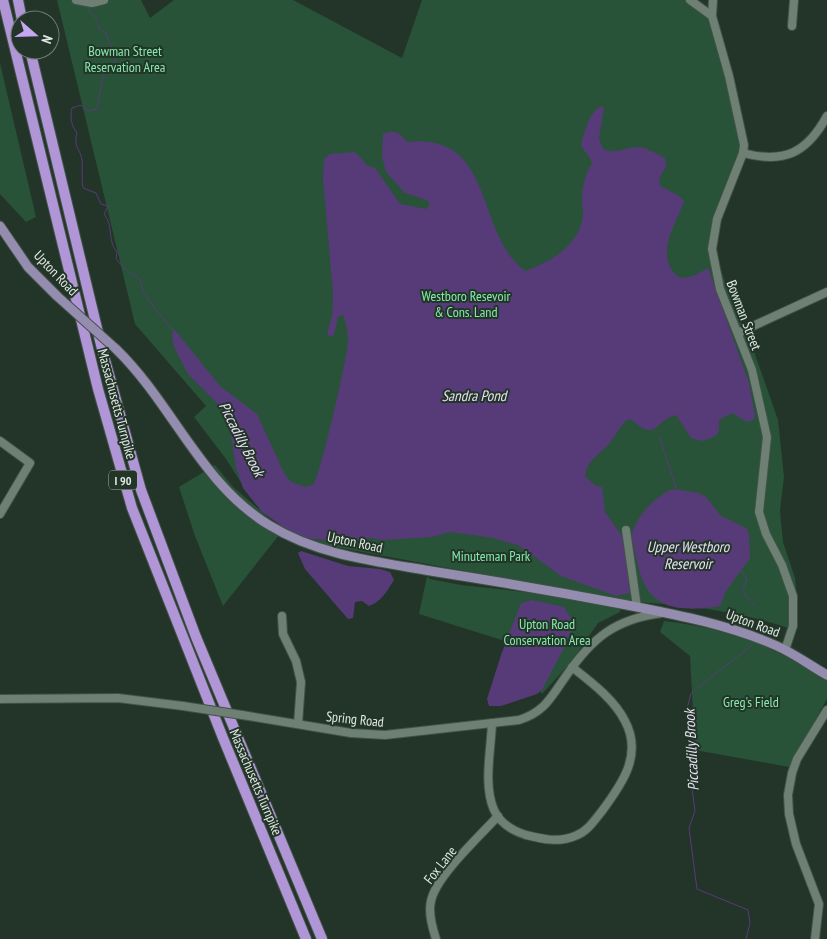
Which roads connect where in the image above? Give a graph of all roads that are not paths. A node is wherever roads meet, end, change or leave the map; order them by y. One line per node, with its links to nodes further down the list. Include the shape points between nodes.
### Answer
1 (3, 0): 29 (highway, Massachusetts Turnpike / I 90, via 99,395 132,508 185,646)
2 (76, 0): 3 (street, via 92,3)
3 (104, 0)
4 (690, 0): 7 (street)
5 (713, 0): 7 (street, Bowman Street)
6 (794, 0): 8 (street)
7 (712, 16): 11 (street, Bowman Street, via 742,132)
8 (792, 26)
9 (32, 60): 30 (highway, Massachusetts Turnpike / I 90, via 102,349 141,490 186,612)
10 (827, 116): 11 (street, via 814,137 788,155 770,159)
11 (744, 153): 14 (street, Bowman Street, via 717,219 712,249 720,289)
12 (0, 226): 18 (main road, Upton Road, bridge, via 28,267 116,349 142,379 232,495 257,517 286,535 318,548 355,557)
13 (827, 292): 14 (street)
14 (738, 333): 21 (street, Bowman Street, via 752,370 767,437 759,512 793,596 793,626)
15 (0, 441): 16 (street, via 30,463)
16 (0, 514)
17 (626, 530): 18 (street)
18 (637, 607): 19 (main road, Upton Road)
19 (665, 613): 21 (main road, Upton Road, via 725,628); 22 (street, Spring Road, via 633,619 613,627 595,640)
20 (282, 616): 27 (street, via 283,634 296,661 301,682)
21 (785, 650): 23 (main road, Upton Road)
22 (572, 667): 26 (street, Spring Road, via 540,712 519,720); 28 (street, via 613,704 626,723 632,750 625,777 593,823 575,836 553,840 531,836 510,828)
23 (827, 675)
24 (0, 699): 27 (street, Spring Road, bridge, via 118,698)
25 (827, 710): 32 (street, via 797,759 788,796 796,844 819,904)
26 (492, 723): 27 (street, Spring Road, via 385,735); 28 (street, via 489,790)
27 (298, 724)
28 (498, 816): 31 (street, Fox Lane, via 434,891 430,913)
29 (306, 939)
30 (322, 939)
31 (436, 939)
32 (815, 939)

